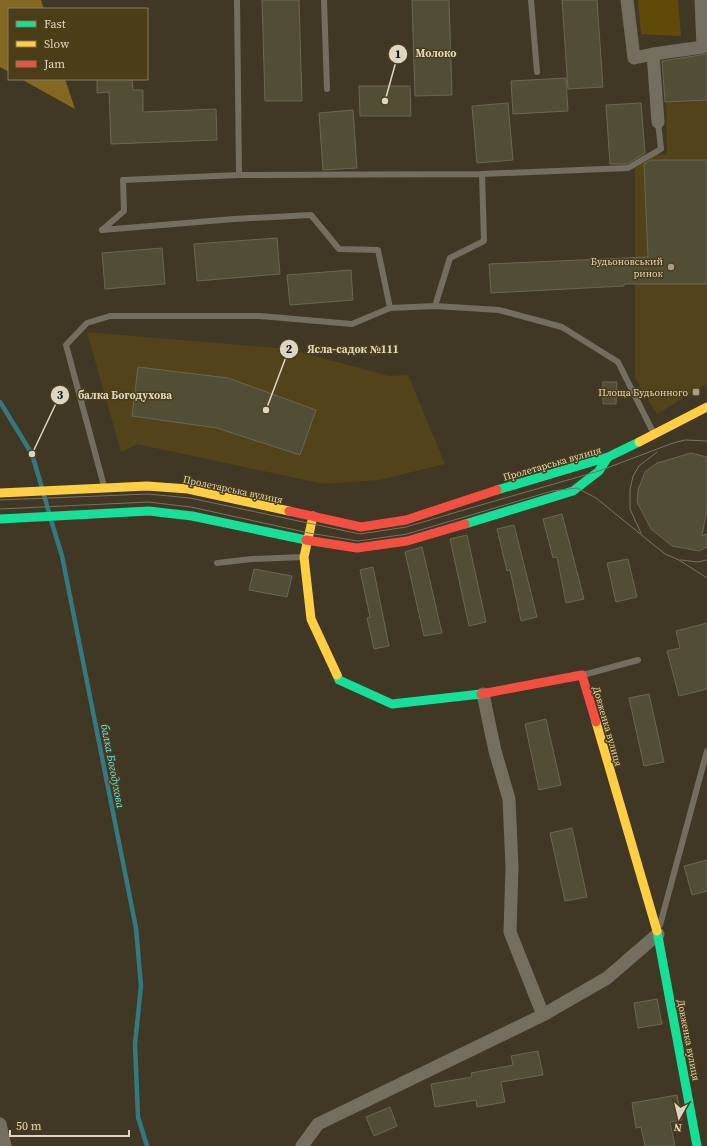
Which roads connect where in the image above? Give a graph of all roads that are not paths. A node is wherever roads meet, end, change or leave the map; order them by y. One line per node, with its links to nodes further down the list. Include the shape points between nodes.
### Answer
1 (238, 0): 11 (lane)
2 (324, 0): 8 (lane)
3 (531, 0): 7 (lane)
4 (627, 0): 6 (street, via 634,58)
5 (701, 0): 6 (street, via 704,46)
6 (653, 54): 9 (street)
7 (537, 72)
8 (327, 90)
9 (658, 122): 10 (lane, via 661,149 628,168)
10 (482, 174): 11 (lane); 12 (lane, via 484,241 450,258)
11 (239, 175): 13 (lane, via 123,180 124,211 102,230 312,215 339,249 378,250)
12 (435, 306): 13 (lane); 15 (lane, via 499,310 562,327 618,362)
13 (390, 308): 17 (lane, via 352,324 260,316 110,316 87,322 66,345)
14 (707, 407): 15 (main road)
15 (653, 434): 16 (main road)
16 (608, 457): 19 (main road, Пролетарська вулиця, via 473,497 406,520 361,527); 21 (main road, Пролетарська вулиця, via 599,471 573,492 407,541 357,548)
17 (104, 488): 18 (main road, Пролетарська вулиця); 19 (main road, Пролетарська вулиця, via 147,486 188,489)
18 (0, 493)
19 (313, 516): 21 (main road)
20 (0, 519): 21 (main road, Пролетарська вулиця, via 149,511 192,516)
21 (308, 541): 22 (main road)
22 (304, 557): 23 (lane, via 252,558); 26 (main road, via 310,619 339,680 392,704)
23 (217, 564)
24 (638, 660): 25 (lane)
25 (582, 675): 26 (main road); 28 (main road, Довженка вулиця)
26 (483, 694): 29 (street, via 494,751 509,799 512,867 510,932)
27 (707, 751): 28 (lane)
28 (658, 934): 29 (street, via 607,978); 33 (main road, Довженка вулиця)
29 (543, 1015): 32 (street, via 318,1124)
30 (0, 1124): 31 (street)
31 (5, 1146)
32 (302, 1146)
33 (697, 1146)

